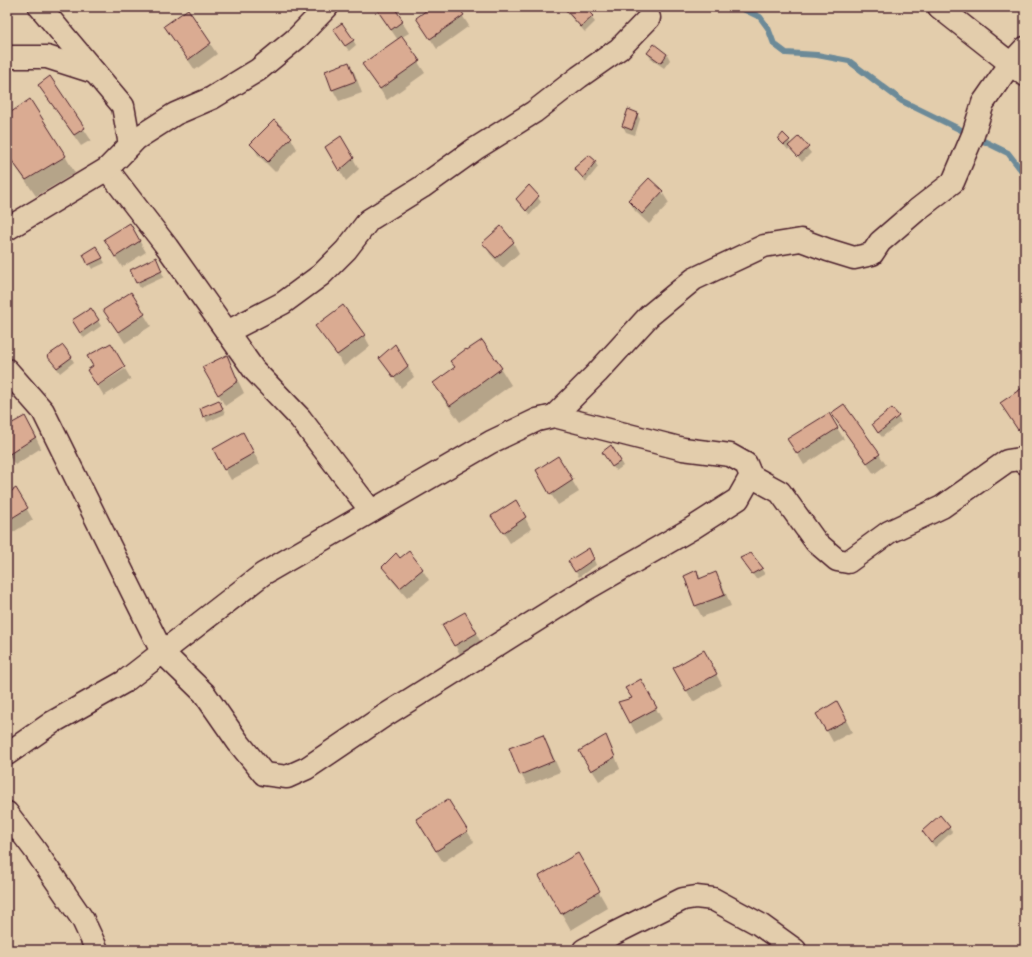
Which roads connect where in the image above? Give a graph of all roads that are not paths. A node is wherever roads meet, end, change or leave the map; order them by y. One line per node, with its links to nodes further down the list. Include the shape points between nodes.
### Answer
1 (40, 7): 7 (street)
2 (327, 7): 8 (street, via 258,70 212,98 175,114)
3 (939, 7): 6 (street)
4 (649, 18): 11 (street, via 619,49 534,112 475,148 422,187 369,220 346,250 321,275 283,303)
5 (7, 57): 7 (street, via 47,57)
6 (1020, 62): 13 (street, via 983,103 973,135 953,182 880,242 872,254 854,258 801,240 764,246 694,279 649,316)
7 (94, 72): 8 (street, via 123,106)
8 (130, 145): 9 (street)
9 (107, 169): 10 (street); 11 (street, via 167,247)
10 (7, 228)
11 (227, 332): 16 (street, via 254,370 300,418)
12 (7, 370): 17 (street, via 43,412)
13 (554, 416): 15 (street, via 683,449 730,455 746,464); 16 (street, via 537,420 491,442)
14 (1025, 464): 15 (street, via 1020,459 1007,461 942,507 889,532 848,562 837,560 816,542 780,492)
15 (751, 476): 17 (street, via 738,499 583,591 384,716 307,768 287,778 264,774 204,693)
16 (371, 511): 17 (street, via 263,574)
17 (162, 652): 18 (street, via 124,682 53,722)
18 (7, 754)
19 (7, 813): 20 (street, via 83,920)
20 (98, 950)
21 (584, 950): 22 (street, via 683,899 696,897 713,899 760,924)
22 (795, 950)

